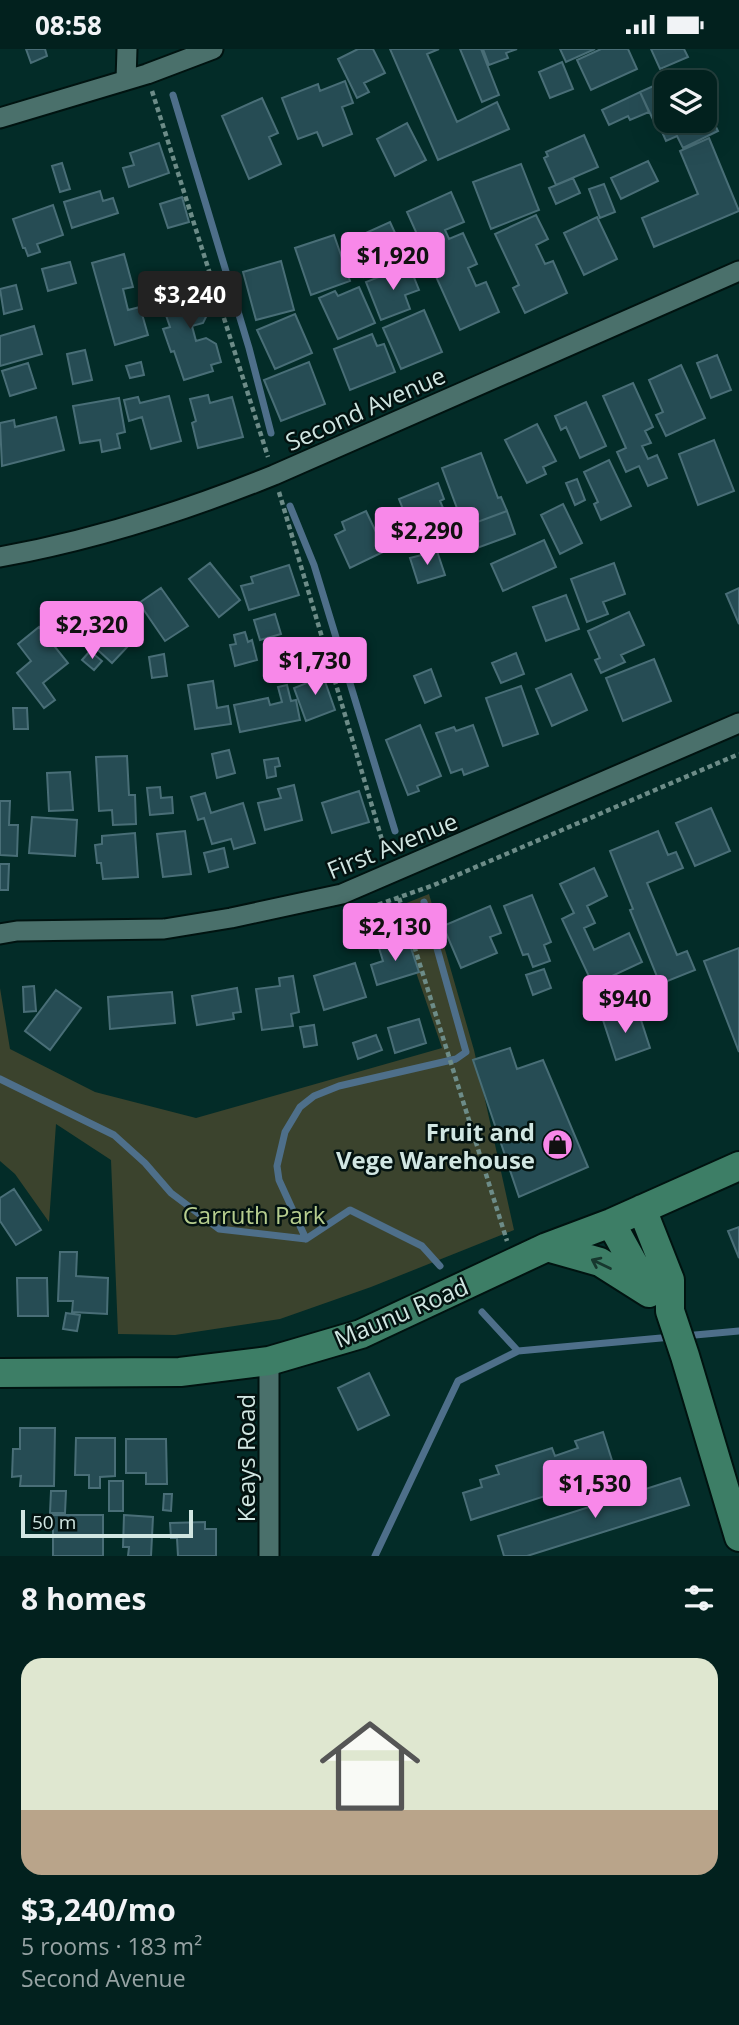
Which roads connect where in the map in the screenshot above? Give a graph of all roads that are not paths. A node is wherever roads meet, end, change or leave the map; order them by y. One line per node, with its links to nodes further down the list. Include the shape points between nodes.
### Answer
1 (127, 49): 3 (street)
2 (213, 49): 3 (street)
3 (127, 80): 4 (street)
4 (0, 118)
5 (739, 271): 6 (street, Second Avenue, via 218,498 128,527)
6 (0, 557)
7 (739, 723): 8 (street, First Avenue, via 342,894 164,929)
8 (0, 934)
9 (739, 1166): 10 (main road, Maunu Road)
10 (642, 1209): 11 (main road, Maunu Road); 13 (main road, via 670,1280)
11 (611, 1223): 12 (main road, Maunu Road); 13 (main road)
12 (547, 1247): 13 (main road, one-way to 12, via 600,1262); 14 (main road, Maunu Road, via 360,1334)
13 (659, 1302): 16 (main road, via 685,1356)
14 (268, 1361): 15 (main road, Maunu Road, via 180,1372); 17 (street, Keays Road)
15 (0, 1373)
16 (739, 1537)
17 (269, 1556)

